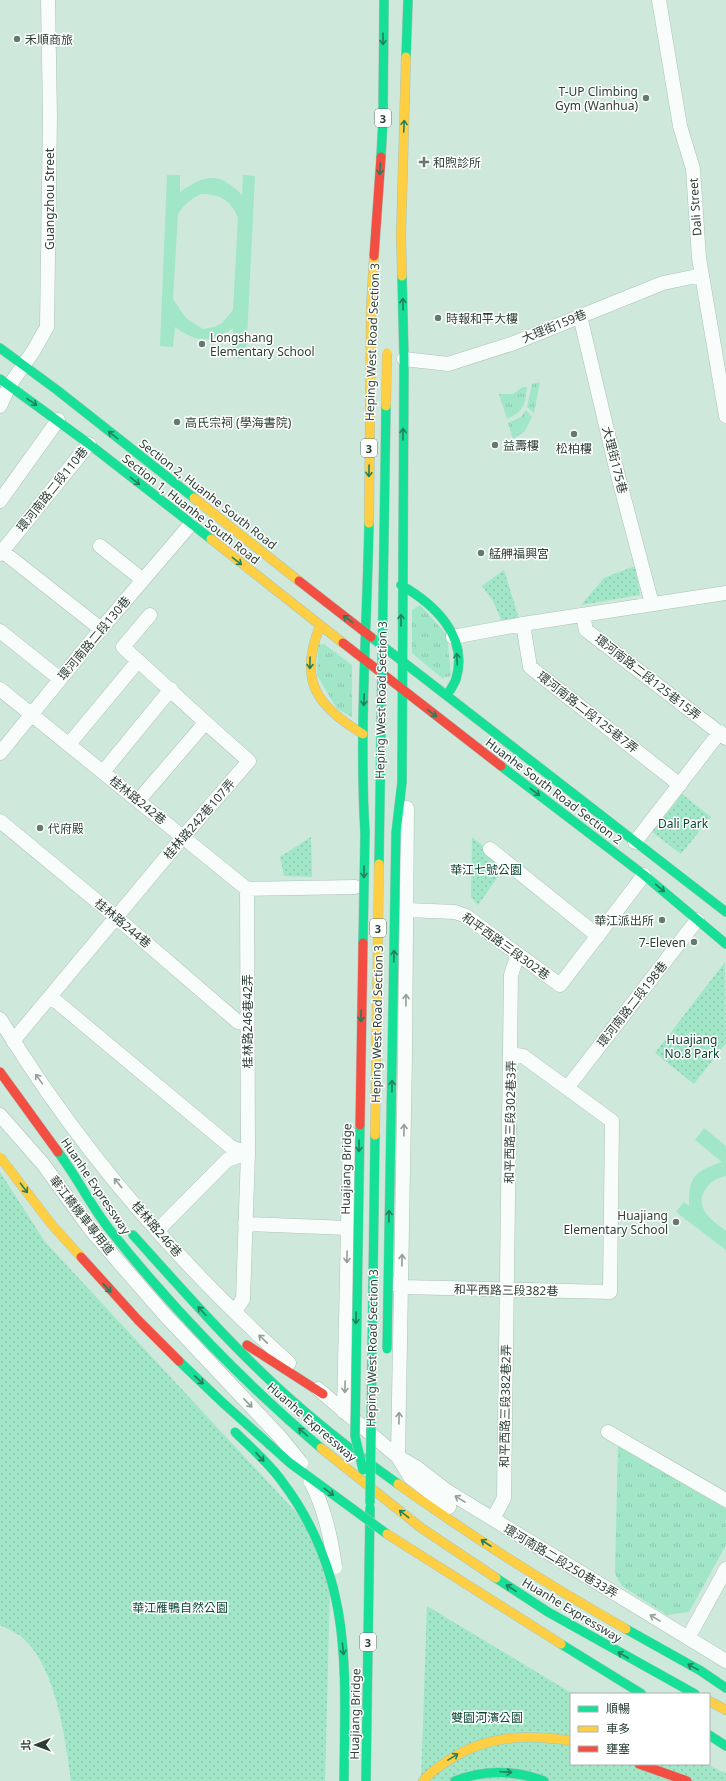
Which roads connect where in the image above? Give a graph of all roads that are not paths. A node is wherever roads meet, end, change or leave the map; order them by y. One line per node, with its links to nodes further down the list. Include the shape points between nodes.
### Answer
1 (48, 0): 14 (street, Guangzhou Street, via 50,116 47,327)
2 (384, 0): 6 (main road, Heping West Road Section 3 / 3, one-way to 6, via 383,119)
3 (408, 0): 5 (main road, Heping West Road Section 3 / 3, one-way to 3)
4 (659, 0): 7 (street, Dali Street, via 680,126 693,169)
5 (401, 235): 9 (main road, Heping West Road Section 3 / 3); 13 (main road, Heping West Road Section 3 / 3, one-way to 5)
6 (376, 236): 8 (main road, Heping West Road Section 3 / 3); 34 (main road, Heping West Road Section 3 / 3, one-way to 34, via 371,307)
7 (702, 275): 10 (street, 大理街159巷, via 663,282); 17 (street, Dali Street)
8 (382, 279)
9 (393, 286)
10 (580, 316): 13 (street, 大理街159巷, via 448,364); 27 (street, 大理街175巷)
11 (0, 348): 14 (main road, Section 2, Huanhe South Road)
12 (387, 348): 100 (main road, Heping West Road Section 3 / 3, bridge)
13 (404, 359): 25 (main road, Heping West Road Section 3 / 3, one-way to 13)
14 (23, 366): 15 (street, Guangzhou Street); 34 (main road, Section 2, Huanhe South Road, one-way to 14)
15 (5, 383): 16 (street, Guangzhou Street); 18 (main road, Section 1, Huanhe South Road, one-way to 18)
16 (0, 406)
17 (726, 416)
18 (58, 420): 19 (main road, Section 1, Huanhe South Road); 20 (street)
19 (89, 444): 21 (main road, Section 1, Huanhe South Road, one-way to 21); 23 (street, 環河南路二段110巷)
20 (0, 501)
21 (190, 525): 24 (street, 環河南路二段130巷); 31 (main road, Section 1, Huanhe South Road, one-way to 31)
22 (100, 546): 24 (street)
23 (1, 553): 32 (street)
24 (143, 580): 32 (street, 環河南路二段130巷)
25 (401, 585): 35 (main road, via 434,607); 36 (main road, Heping West Road Section 3 / 3, one-way to 25)
26 (726, 593): 27 (street)
27 (652, 604): 29 (street)
28 (150, 615): 37 (street, 桂林路242巷107弄, via 123,647)
29 (583, 616): 30 (street); 47 (street, 環河南路二段125巷15弄, via 586,630)
30 (523, 624): 35 (street); 53 (street, 環河南路二段125巷7弄, via 530,667)
31 (320, 626): 38 (main road, Section 1, Huanhe South Road); 46 (main road, one-way to 46, via 310,659 311,676 316,692 337,718)
32 (101, 629): 39 (street, 環河南路二段130巷)
33 (0, 631): 39 (street)
34 (366, 632): 36 (main road, Section 2, Huanhe South Road); 38 (main road, Heping West Road Section 3 / 3)
35 (453, 637): 43 (main road, one-way to 35, via 455,680 457,669)
36 (401, 660): 40 (main road, Heping West Road Section 3 / 3); 43 (main road, Huanhe South Road Section 2)
37 (138, 661): 42 (street, 桂林路242巷107弄); 48 (street)
38 (365, 661): 40 (main road, Huanhe South Road Section 2); 46 (main road, Heping West Road Section 3 / 3, one-way to 46)
39 (60, 679): 44 (street, 環河南路二段130巷)
40 (401, 688): 51 (main road, Heping West Road Section 3 / 3); 60 (main road, Huanhe South Road Section 2, one-way to 60)
41 (0, 689): 44 (street, 桂林路242巷)
42 (171, 689): 45 (street, 桂林路242巷107弄); 50 (street)
43 (446, 695): 58 (main road, Huanhe South Road Section 2)
44 (31, 715): 48 (street, 桂林路242巷); 49 (street, 環河南路二段130巷)
45 (205, 723): 54 (street); 57 (street, 桂林路242巷107弄, via 249,761)
46 (363, 734): 52 (main road, Heping West Road Section 3 / 3)
47 (723, 735): 53 (street)
48 (69, 744): 50 (street, 桂林路242巷)
49 (0, 753)
50 (103, 772): 54 (street, 桂林路242巷)
51 (402, 782): 63 (street, Heping West Road Section 3, via 407,806); 91 (main road, Heping West Road Section 3 / 3, one-way to 51, bridge, via 396,834)
52 (362, 785): 56 (main road, Heping West Road Section 3 / 3); 61 (street, Heping West Road Section 3, via 355,809)
53 (680, 785): 58 (street)
54 (138, 801): 57 (street, 桂林路242巷)
55 (0, 821): 65 (street, 桂林路244巷)
56 (365, 833): 100 (main road, Huajiang Bridge / 3, one-way to 100, bridge, via 355,1436)
57 (183, 837): 62 (street, 桂林路242巷); 65 (street, 桂林路242巷107弄)
58 (635, 842): 64 (main road, Huanhe South Road Section 2)
59 (490, 849): 67 (street)
60 (644, 875): 66 (main road, Huanhe South Road Section 2, one-way to 66); 67 (street, 和平西路三段302巷)
61 (355, 887): 62 (street); 83 (street, Heping West Road Section 3)
62 (248, 889): 72 (street, 桂林路246巷42弄)
63 (407, 910): 69 (street, 和平西路三段302巷, via 461,913); 86 (street, Heping West Road Section 3, one-way to 63)
64 (726, 912)
65 (116, 917): 70 (street, 桂林路242巷107弄); 72 (street, 桂林路244巷, via 238,1022)
66 (697, 920): 68 (main road, Huanhe South Road Section 2); 76 (street, 環河南路二段198巷)
67 (598, 936): 69 (street, 和平西路三段302巷, via 560,986)
68 (726, 944)
69 (518, 954): 74 (street, 和平西路三段302巷3弄, via 511,975)
70 (51, 997): 73 (street, 桂林路242巷107弄); 78 (street, via 231,1147)
71 (0, 1019): 73 (street, 桂林路246巷)
72 (247, 1024): 78 (street, 桂林路246巷42弄)
73 (13, 1041): 85 (street, 桂林路246巷, one-way to 73, via 77,1132)
74 (511, 1054): 76 (street, via 523,1056); 87 (street, 和平西路三段302巷3弄)
75 (0, 1072): 80 (main road, Huanhe Expressway)
76 (567, 1088): 87 (street, 和平西路三段382巷, via 612,1122 610,1292)
77 (0, 1115): 116 (street, 華江橋機車專用道, one-way to 116, bridge, via 43,1164 91,1230 164,1314 300,1460 318,1495 331,1534 336,1576)
78 (248, 1154): 82 (street, 桂林路246巷42弄); 85 (street, via 227,1160)
79 (0, 1158): 90 (main road, one-way to 90, bridge, via 52,1226)
80 (68, 1165): 81 (main road); 109 (main road, Huanhe Expressway, one-way to 80, via 548,1612 420,1527 320,1447 246,1380 162,1291 109,1230)
81 (100, 1200)
82 (245, 1224): 83 (street); 88 (street, 桂林路246巷42弄, via 243,1299)
83 (348, 1228): 94 (street, Heping West Road Section 3, one-way to 94, via 350,1284)
84 (127, 1229): 89 (main road, one-way to 84)
85 (157, 1231): 88 (street, 桂林路246巷)
86 (397, 1290): 87 (street, 和平西路三段382巷); 98 (street, Heping West Road Section 3, one-way to 86)
87 (506, 1290): 102 (street, 和平西路三段382巷2弄, via 504,1498)
88 (235, 1311): 93 (street, 桂林路246巷, one-way to 88)
89 (213, 1322): 93 (main road); 101 (main road, via 277,1387 354,1452)
90 (171, 1354): 92 (main road); 108 (main road, one-way to 108, bridge, via 290,1463 400,1544)
91 (387, 1358)
92 (188, 1383)
93 (323, 1394): 94 (street, 桂林路246巷)
94 (344, 1412): 98 (street, 桂林路246巷)
95 (231, 1428): 117 (main road, one-way to 117, bridge, via 281,1480 318,1542 332,1579 340,1614 344,1658)
96 (386, 1431): 100 (main road, Huajiang Bridge / 3, bridge)
97 (608, 1432): 99 (street)
98 (398, 1457): 101 (street, via 410,1477); 102 (street, 環河南路二段250巷33弄, one-way to 98)
99 (726, 1500)
100 (370, 1503): 118 (main road, Huajiang Bridge / 3, bridge)
101 (436, 1504): 106 (street, via 575,1590 707,1662); 107 (main road, one-way to 101, via 701,1671 568,1596)
102 (493, 1519): 104 (street, 環河南路二段250巷33弄, one-way to 102)
103 (726, 1570): 104 (street)
104 (688, 1638): 105 (street, 環河南路二段250巷33弄)
105 (726, 1661)
106 (726, 1675)
107 (726, 1688)
108 (640, 1693)
109 (693, 1693)
110 (710, 1702): 111 (main road)
111 (726, 1710)
112 (710, 1736): 114 (main road)
113 (570, 1741): 119 (main road, one-way to 113, via 454,1756 486,1740 519,1736)
114 (726, 1746)
115 (641, 1765): 124 (main road)
116 (334, 1781)
117 (344, 1781)
118 (366, 1781)
119 (423, 1781)
120 (454, 1781): 123 (main road, one-way to 123, via 470,1774 503,1771 530,1775)
121 (494, 1781): 122 (street)
122 (510, 1781)
123 (544, 1781)
124 (687, 1781)

